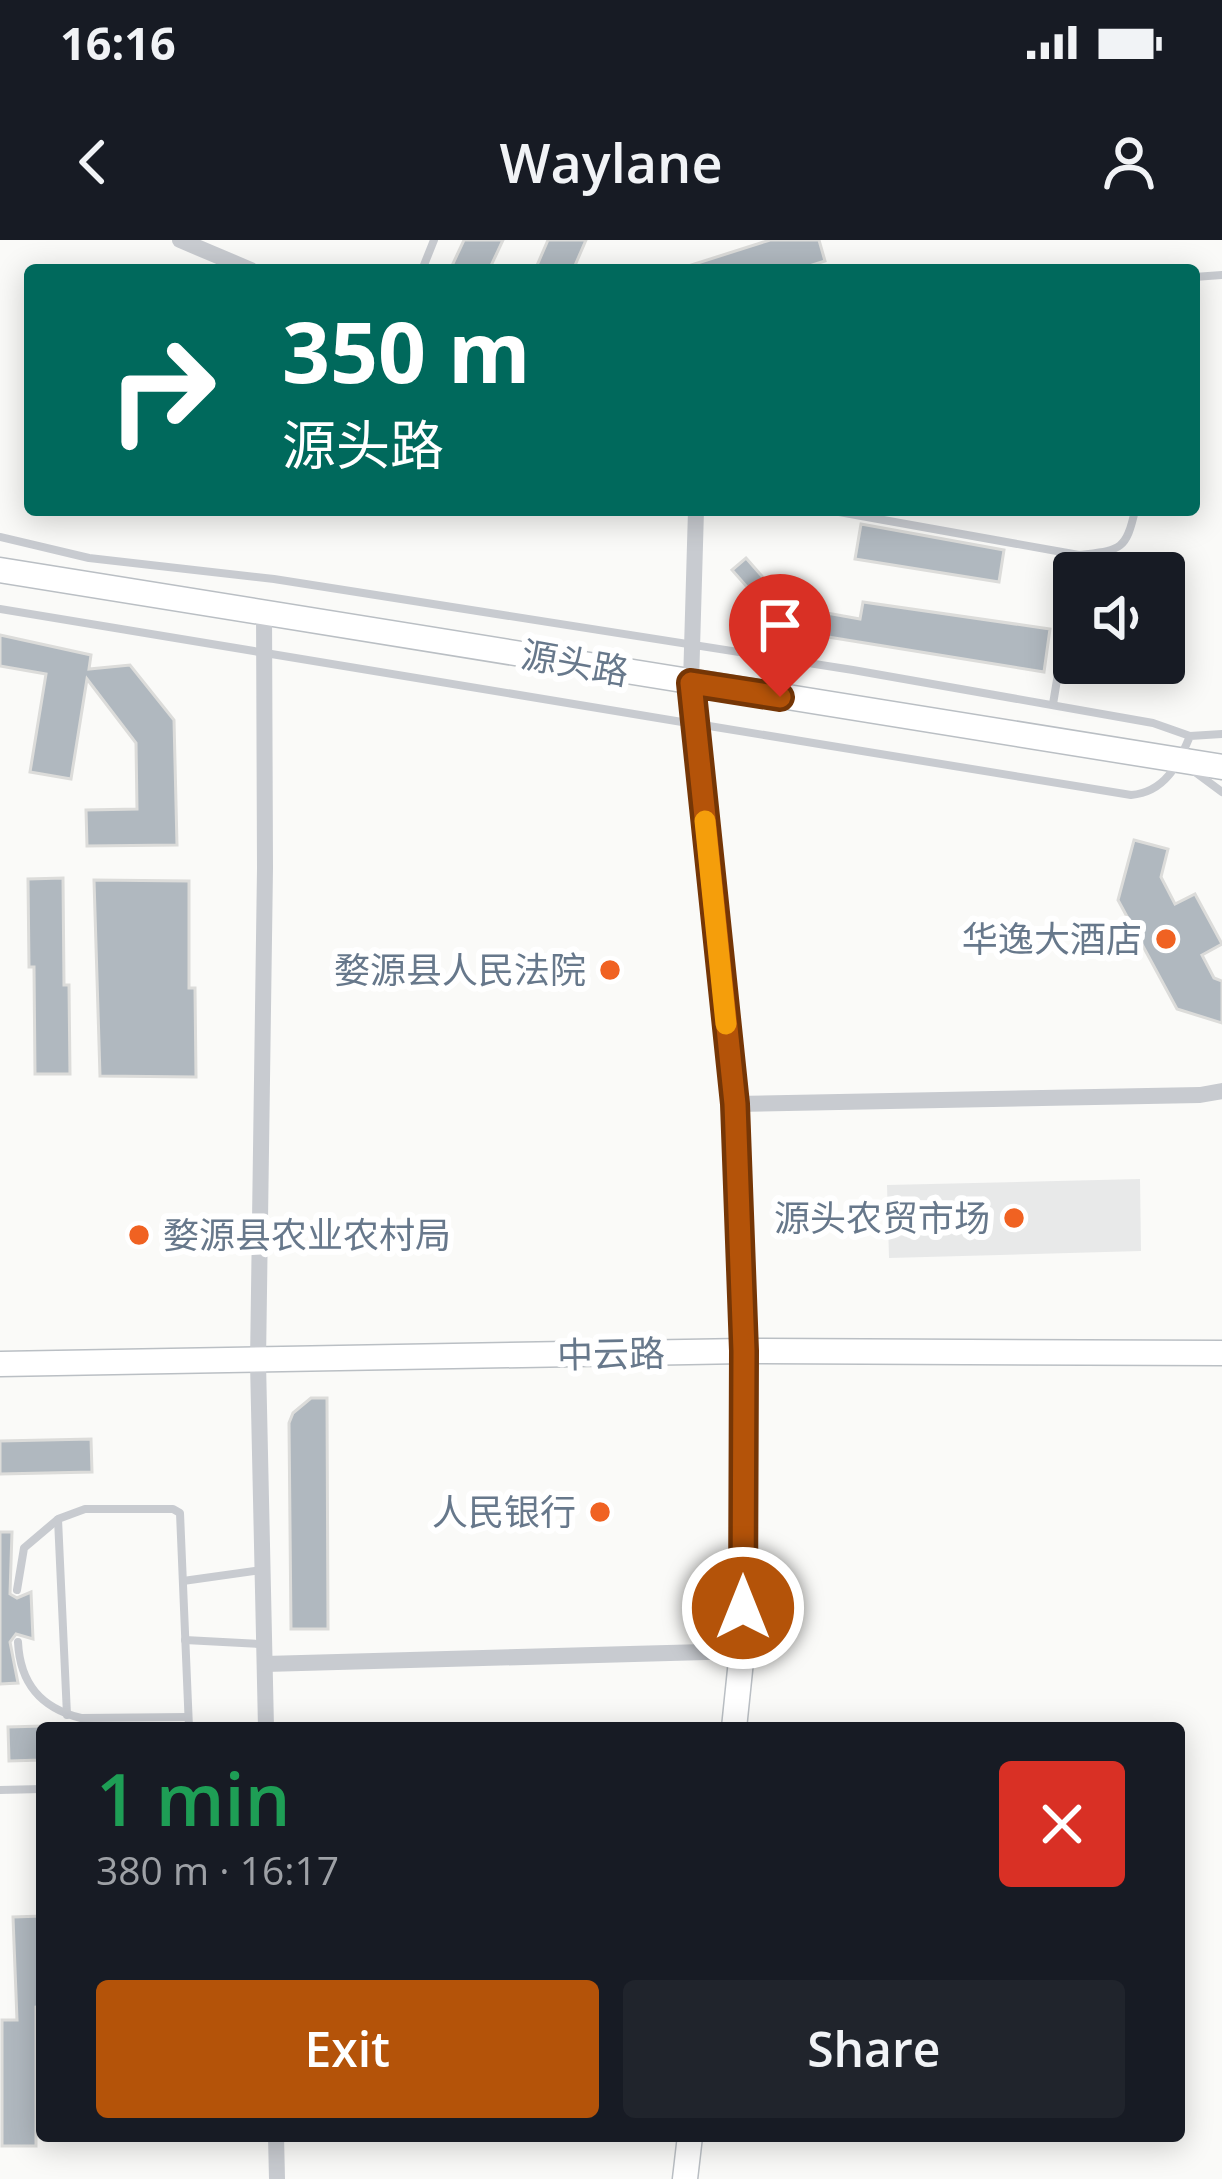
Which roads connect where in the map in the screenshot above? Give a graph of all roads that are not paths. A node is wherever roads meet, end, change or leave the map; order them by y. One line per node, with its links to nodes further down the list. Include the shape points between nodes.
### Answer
1 (180, 240): 2 (street)
2 (237, 264)
3 (696, 516): 12 (street)
4 (882, 516): 7 (lane)
5 (1134, 516): 8 (lane, via 1128,540)
6 (0, 537): 12 (lane, via 89,557)
7 (1068, 552)
8 (1096, 552)
9 (0, 570): 11 (street, 源头路)
10 (0, 609): 13 (lane)
11 (264, 610): 13 (street); 14 (street, 源头路)
12 (691, 644): 14 (street); 16 (lane)
13 (263, 653): 17 (lane); 27 (street)
14 (691, 683): 17 (street); 20 (street, 源头路)
15 (1056, 684): 16 (lane)
16 (1053, 704): 19 (lane)
17 (694, 724): 20 (lane, via 1131,795 1158,789); 24 (street)
18 (1222, 734): 19 (lane)
19 (1190, 736): 20 (lane)
20 (1180, 761): 21 (street, 源头路); 22 (lane)
21 (1222, 767)
22 (1222, 792)
23 (1222, 1090): 24 (street)
24 (735, 1104): 25 (street)
25 (744, 1351): 26 (street, 中云路); 27 (street, 中云路); 36 (street)
26 (1222, 1353)
27 (258, 1362): 28 (street, 中云路); 30 (street)
28 (0, 1364)
29 (58, 1519): 31 (lane, via 86,1509 173,1509 180,1513); 32 (lane, via 24,1548); 38 (lane)
30 (263, 1570): 31 (lane); 35 (street)
31 (182, 1581): 33 (lane)
32 (17, 1590)
33 (185, 1640): 35 (lane); 40 (lane)
34 (18, 1642): 38 (lane, via 32,1692)
35 (264, 1644): 37 (street)
36 (742, 1651): 37 (street); 42 (street)
37 (265, 1664): 41 (street)
38 (67, 1715): 39 (lane)
39 (167, 1722)
40 (189, 1722)
41 (266, 1722)
42 (735, 1722)
43 (36, 1789): 44 (lane)
44 (0, 1790)
45 (276, 2142): 47 (street)
46 (688, 2142): 48 (street)
47 (277, 2179)
48 (685, 2179)

